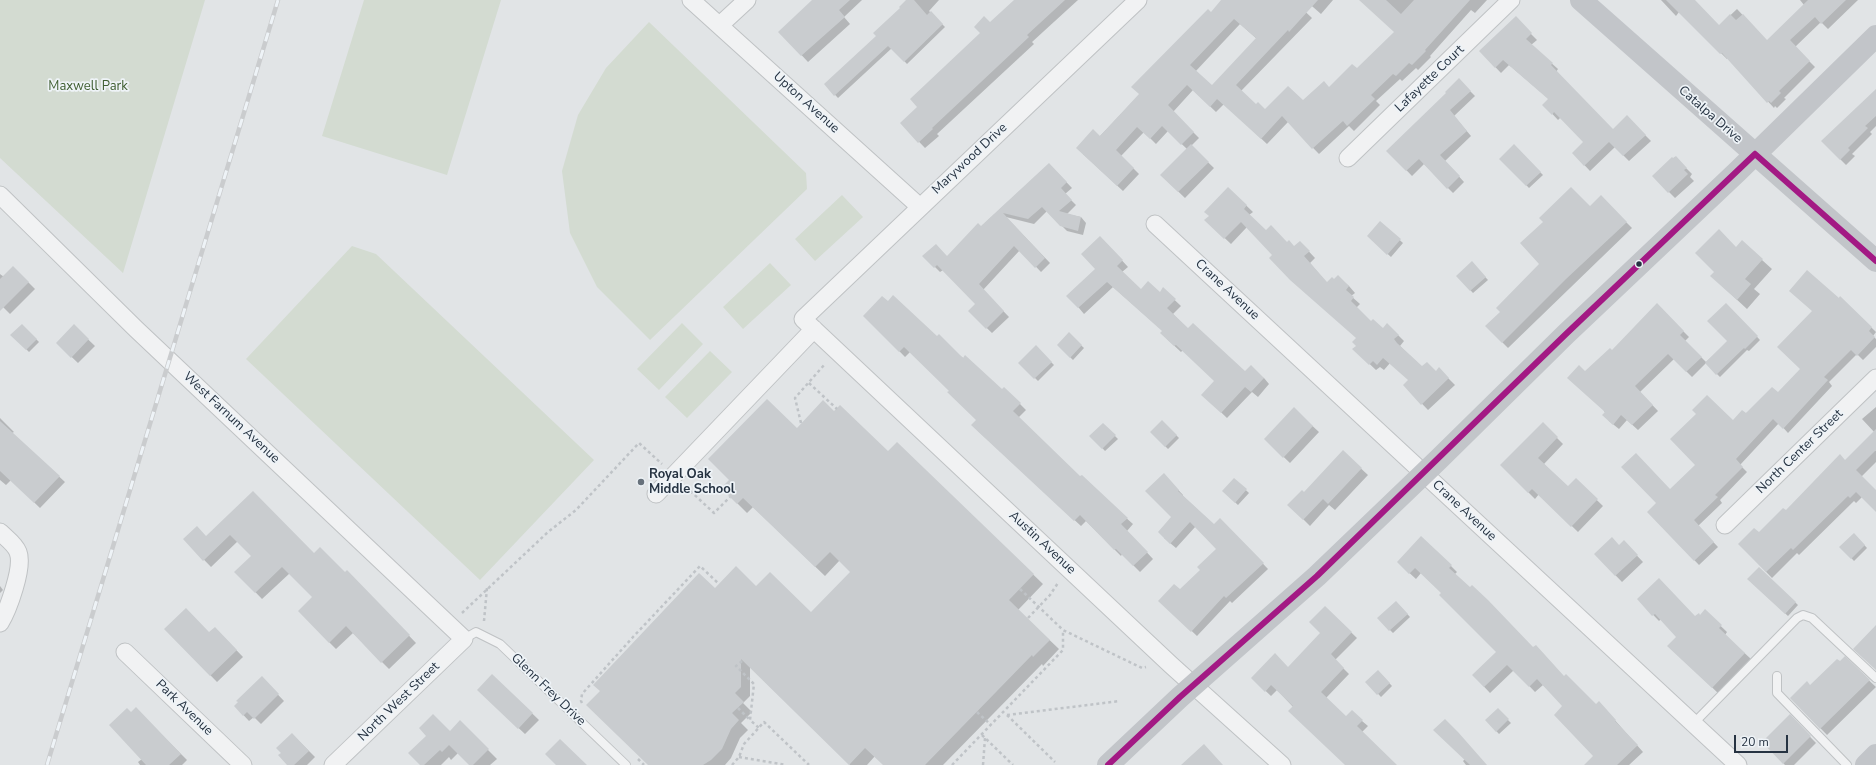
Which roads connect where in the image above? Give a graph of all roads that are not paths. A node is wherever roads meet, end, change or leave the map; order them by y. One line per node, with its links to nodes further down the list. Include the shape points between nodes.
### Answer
1 (692, 0): 6 (street, Upton Avenue)
2 (747, 0): 6 (street)
3 (1138, 0): 11 (street, Marywood Drive)
4 (1511, 0): 9 (street, Lafayette Court)
5 (1581, 0): 8 (street, Catalpa Drive)
6 (720, 25): 11 (street, Upton Avenue)
7 (1876, 36): 8 (street)
8 (1755, 154): 13 (street, Catalpa Drive); 16 (street)
9 (1348, 158)
10 (0, 195): 21 (street, West Farnum Avenue, via 136,329)
11 (920, 207): 14 (street, Marywood Drive)
12 (1155, 224): 16 (street, Crane Avenue)
13 (1876, 261)
14 (808, 324): 17 (street, Marywood Drive); 25 (street, Austin Avenue)
15 (1876, 378): 18 (street, North Center Street)
16 (1424, 474): 25 (street, via 1317,576); 26 (street, Crane Avenue)
17 (656, 494)
18 (1725, 526)
19 (0, 532): 20 (street, via 18,552 20,560 8,609)
20 (0, 623)
21 (464, 639): 29 (street, North West Street); 30 (lane, Glenn Frey Drive, via 476,632 500,644)
22 (125, 652): 28 (street, Park Avenue)
23 (1777, 676): 34 (lane, via 1777,693)
24 (1876, 678): 26 (lane, via 1812,618 1803,615 1797,618)
25 (1194, 685): 31 (street); 32 (street, Austin Avenue)
26 (1693, 724): 33 (street, Crane Avenue)
27 (1876, 754): 35 (street)
28 (243, 765)
29 (333, 765)
30 (626, 765)
31 (1108, 765)
32 (1282, 765)
33 (1738, 765)
34 (1847, 765)
35 (1866, 765)

